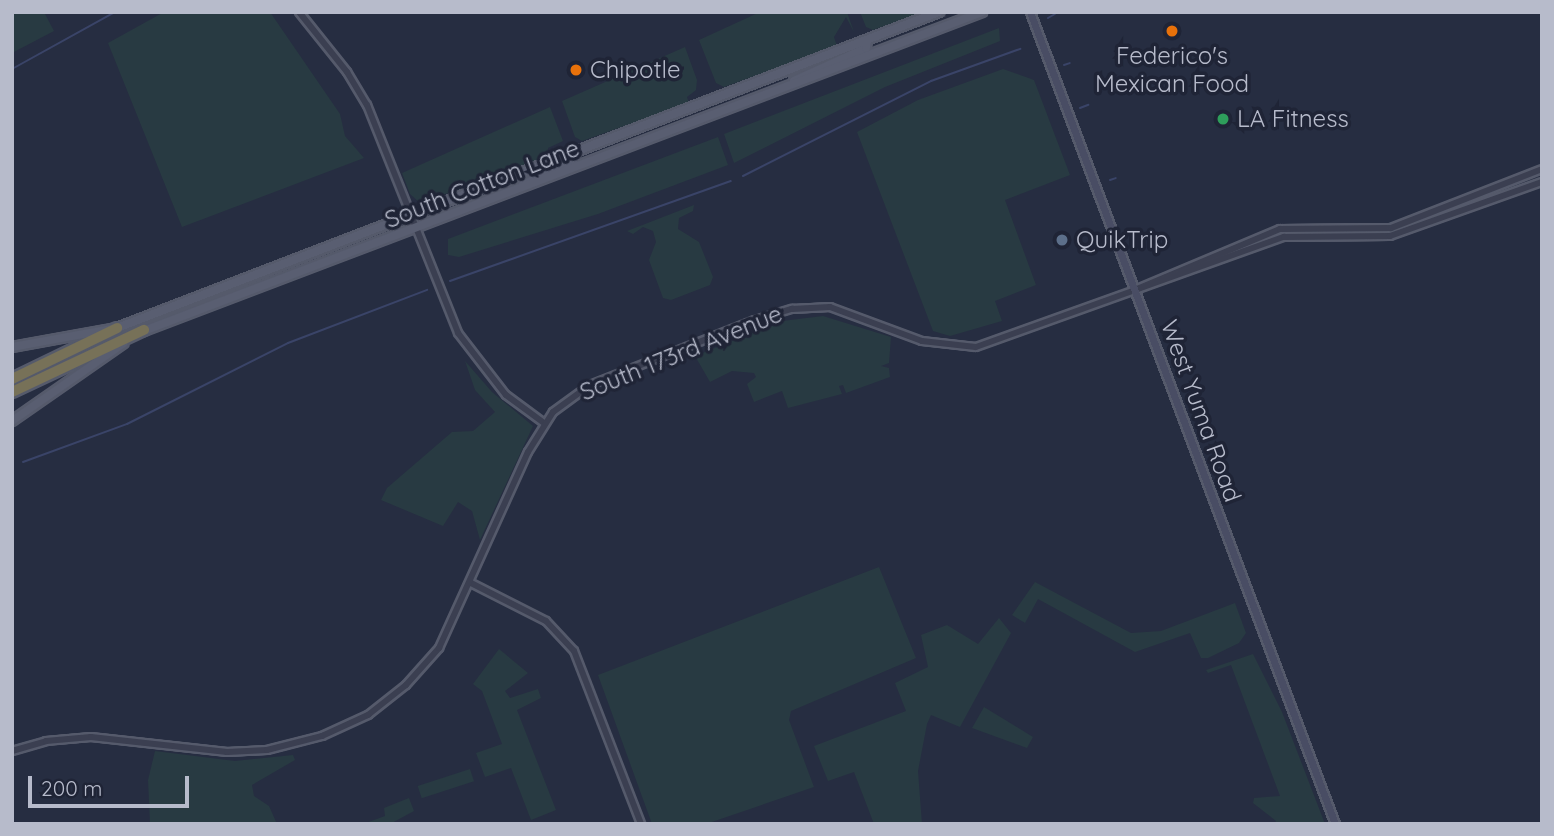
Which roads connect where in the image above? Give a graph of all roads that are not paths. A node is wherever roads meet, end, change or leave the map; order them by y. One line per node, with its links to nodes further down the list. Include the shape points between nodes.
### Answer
1 (299, 12): 13 (street, via 360,92)
2 (939, 12): 5 (main road, South Cotton Lane)
3 (982, 12): 6 (main road, South Cotton Lane)
4 (1030, 12): 15 (main road, West Yuma Road)
5 (867, 40): 6 (main road, via 866,48); 7 (main road, South Cotton Lane)
6 (782, 89): 8 (main road, South Cotton Lane)
7 (713, 99): 8 (main road); 9 (main road, South Cotton Lane)
8 (719, 114): 12 (main road, South Cotton Lane)
9 (578, 151): 12 (main road, via 573,160); 13 (main road, South Cotton Lane)
10 (1542, 169): 15 (street, South 173rd Avenue, via 1391,228 1280,229 1146,281)
11 (1542, 182): 15 (street, South 173rd Avenue, via 1396,234 1360,239 1292,236)
12 (512, 194): 14 (main road, South Cotton Lane)
13 (409, 216): 14 (street); 16 (main road, South Cotton Lane)
14 (415, 230): 17 (main road, South Cotton Lane); 22 (street, via 445,308 477,362 506,394)
15 (1135, 290): 22 (street, South 173rd Avenue, via 976,347 922,341 839,309 792,309 590,385 562,403); 26 (main road, West Yuma Road)
16 (117, 328): 18 (main road, South Cotton Lane); 19 (highway)
17 (144, 330): 20 (highway); 21 (main road, South Cotton Lane)
18 (12, 347)
19 (12, 379)
20 (12, 392)
21 (12, 421)
22 (544, 423): 23 (street, South 173rd Avenue)
23 (471, 583): 24 (street, South 173rd Avenue, via 449,632 423,668 368,715 291,746 227,752 91,737 46,741); 25 (street, via 546,621 574,650)
24 (12, 751)
25 (641, 824)
26 (1335, 824)

